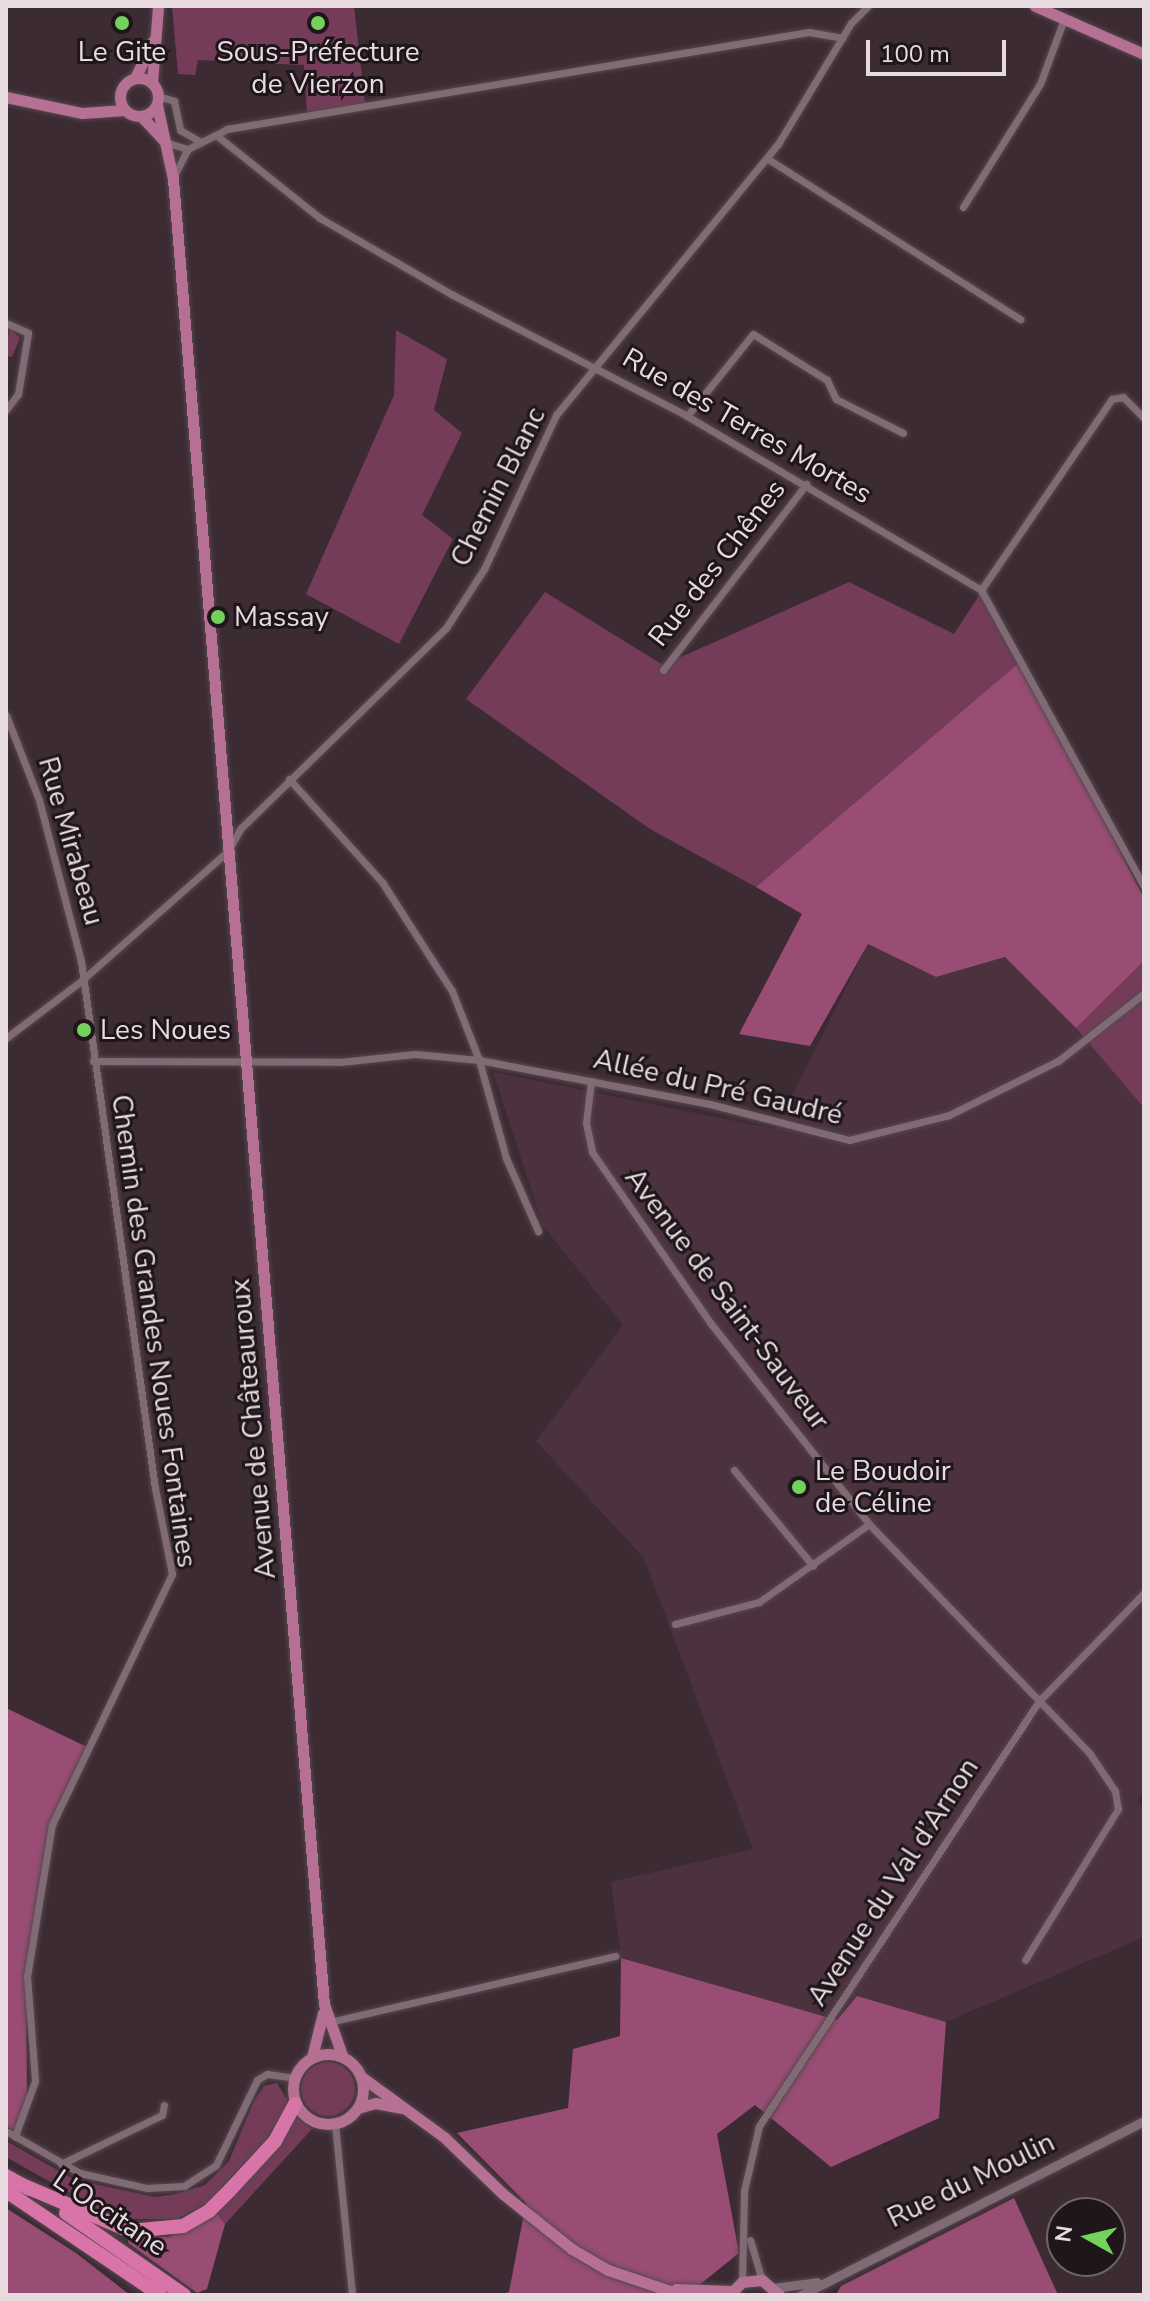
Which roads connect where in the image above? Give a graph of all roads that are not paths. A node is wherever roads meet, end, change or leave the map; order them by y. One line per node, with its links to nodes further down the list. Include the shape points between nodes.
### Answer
1 (158, 6): 5 (main road)
2 (868, 6): 6 (street, Chemin Blanc)
3 (1035, 6): 4 (main road)
4 (1064, 19): 7 (main road); 22 (street, via 1040,84)
5 (157, 33): 8 (main road); 9 (main road)
6 (842, 38): 16 (street, via 809,32 227,129); 20 (street, Chemin Blanc)
7 (1144, 54)
8 (135, 78): 9 (main road); 10 (main road)
9 (152, 83): 12 (main road)
10 (120, 94): 13 (main road); 14 (main road)
11 (6, 97): 14 (main road)
12 (157, 100): 15 (main road); 17 (street, via 174,101 180,130); 18 (main road, Avenue de Châteauroux)
13 (125, 110): 14 (main road); 15 (main road)
14 (93, 114)
15 (141, 116): 18 (main road)
16 (216, 135): 17 (street); 25 (street, Rue des Terres Mortes, via 320,218 453,295)
17 (201, 142): 19 (street)
18 (168, 144): 19 (street); 21 (main road, Avenue de Châteauroux)
19 (188, 149): 21 (street)
20 (768, 159): 23 (street); 25 (street, Chemin Blanc)
21 (173, 179): 35 (main road, Avenue de Châteauroux)
22 (963, 207)
23 (1020, 319)
24 (6, 323): 26 (street, via 28,333 18,394)
25 (596, 365): 27 (street, Rue des Terres Mortes); 34 (street, Chemin Blanc, via 556,415 484,569 446,628)
26 (6, 410)
27 (687, 416): 29 (street, via 753,334 827,380 836,399); 30 (street, Rue des Terres Mortes)
28 (1144, 418): 31 (street, via 1123,397 1112,399)
29 (903, 433)
30 (806, 484): 31 (street, Rue des Terres Mortes); 32 (street, Rue des Chênes)
31 (981, 590): 36 (street)
32 (663, 670)
33 (6, 715): 37 (street, Rue Mirabeau, via 39,800 81,961)
34 (289, 779): 35 (street, Chemin Blanc, via 241,828); 40 (street, via 408,916 452,991)
35 (228, 851): 37 (street, Chemin Blanc); 42 (main road, Avenue de Châteauroux)
36 (1144, 887)
37 (81, 981): 39 (street, Chemin Blanc); 41 (street, Chemin des Grandes Noues Fontaines)
38 (1144, 993): 43 (street, Allée du Pré Gaudré, via 1058,1061 949,1115 849,1140)
39 (6, 1038)
40 (479, 1060): 42 (street, Allée du Pré Gaudré, via 415,1054 340,1062); 43 (street, Allée du Pré Gaudré); 44 (street, via 506,1158)
41 (93, 1061): 42 (street, Allée du Pré Gaudré); 65 (street, Chemin des Grandes Noues Fontaines, via 172,1574 52,1824 27,1976 35,2081)
42 (246, 1063): 53 (main road, Avenue de Châteauroux)
43 (591, 1081): 46 (street, Avenue de Saint-Sauveur, via 586,1123 592,1152 712,1325)
44 (538, 1231)
45 (734, 1470): 47 (street)
46 (869, 1524): 47 (street); 50 (street, Avenue de Saint-Sauveur)
47 (813, 1566): 49 (street, via 759,1602)
48 (1144, 1593): 50 (street, Avenue du Val d’Arnon)
49 (675, 1624)
50 (1039, 1701): 52 (street, Avenue de Saint-Sauveur, via 1090,1754 1115,1791 1118,1809); 70 (street, Avenue du Val d’Arnon, via 759,2126 744,2191)
51 (615, 1956): 53 (street)
52 (1025, 1960)
53 (326, 2023): 54 (main road); 55 (main road, Avenue de Châteauroux)
54 (342, 2055): 55 (main road); 57 (main road, via 356,2064)
55 (312, 2057): 56 (main road)
56 (295, 2078): 58 (main road); 66 (street, via 267,2074 257,2080 216,2165 184,2186 147,2188)
57 (363, 2078): 60 (main road); 61 (main road)
58 (295, 2104): 63 (main road, via 317,2123); 68 (highway, via 275,2141 230,2190 183,2226 130,2231)
59 (164, 2105): 66 (street, via 162,2115)
60 (358, 2108): 61 (main road, via 375,2103); 63 (main road)
61 (412, 2112): 74 (main road, via 540,2226 608,2270)
62 (1144, 2121): 72 (street, Rue du Moulin)
63 (335, 2124): 79 (street)
64 (6, 2131): 65 (street)
65 (15, 2136): 66 (street)
66 (61, 2164)
67 (6, 2176): 68 (highway, L'Occitane)
68 (22, 2185): 78 (highway, L'Occitane)
69 (6, 2191): 77 (highway, L'Occitane)
70 (747, 2229): 71 (street, Avenue du Val d’Arnon); 73 (street, Avenue du Val d’Arnon)
71 (762, 2280): 73 (main road); 75 (main road)
72 (820, 2281): 75 (street, Rue du Moulin); 81 (street, Rue du Moulin)
73 (742, 2282): 76 (main road)
74 (650, 2285): 76 (main road); 80 (main road)
75 (777, 2291)
76 (730, 2293)
77 (160, 2295)
78 (184, 2295)
79 (352, 2295)
80 (682, 2295)
81 (801, 2295)

